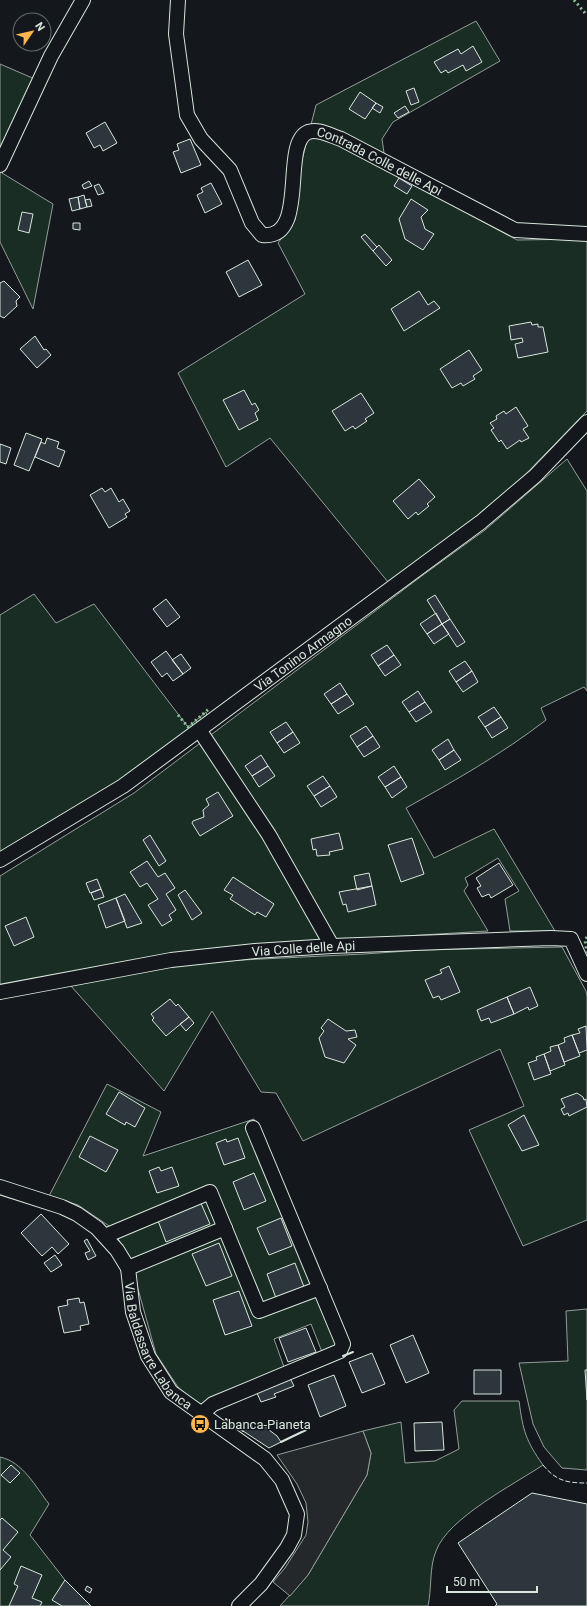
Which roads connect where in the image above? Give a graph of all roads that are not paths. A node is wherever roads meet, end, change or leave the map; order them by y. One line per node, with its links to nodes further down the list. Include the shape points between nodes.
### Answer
1 (83, 0): 3 (street, via 50,56)
2 (178, 0): 4 (street, Contrada Colle delle Api, via 176,34 187,115 201,139 230,170 252,223 262,235 270,236 280,230 287,221 292,200 294,164 301,137 308,132 316,131 340,139 515,230)
3 (0, 165)
4 (587, 234)
5 (587, 422): 6 (street, Via Tonino Armagno, via 534,476 481,522)
6 (200, 731): 7 (street, Via Tonino Armagno, via 124,786); 8 (street, via 269,835)
7 (0, 860)
8 (332, 946): 9 (street, Via Colle delle Api, via 571,939); 10 (street, Via Colle delle Api, via 171,960)
9 (587, 974)
10 (0, 992)
11 (253, 1128): 16 (street)
12 (0, 1187): 14 (street, Via Baldassarre Labanca, via 77,1214)
13 (225, 1228): 14 (street, via 210,1192); 15 (street); 16 (street, via 259,1311)
14 (105, 1236): 15 (street, Via Baldassarre Labanca)
15 (128, 1268): 17 (street, Via Baldassarre Labanca, via 133,1312 148,1356 171,1392)
16 (320, 1288): 17 (street, via 343,1344 340,1351 213,1404)
17 (201, 1414): 18 (street, Via Baldassarre Labanca, via 265,1459 282,1480 297,1514 294,1535 288,1548 261,1584)
18 (239, 1606)

